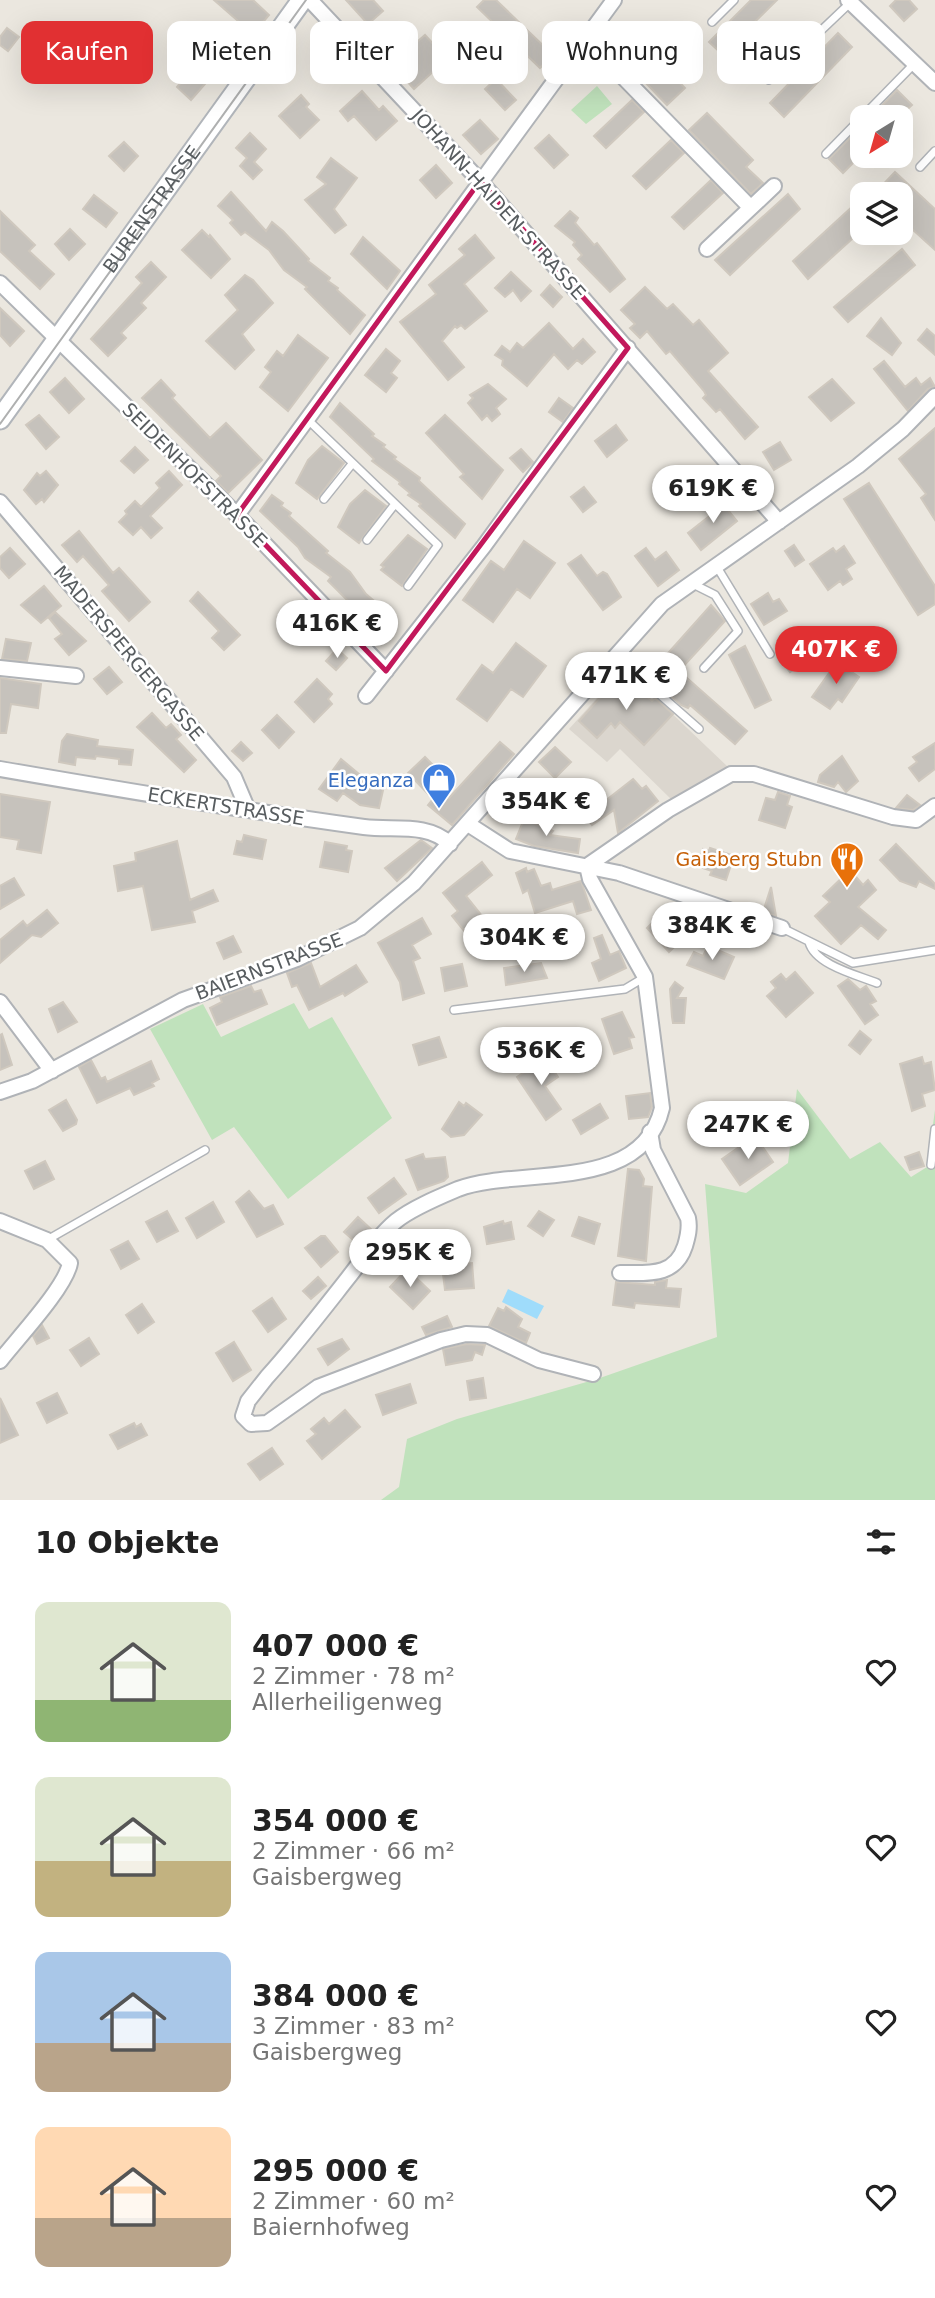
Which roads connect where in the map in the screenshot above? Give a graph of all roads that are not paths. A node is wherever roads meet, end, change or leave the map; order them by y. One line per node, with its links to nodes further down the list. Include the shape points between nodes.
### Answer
1 (302, 0): 21 (street, BURENSTRASSE)
2 (310, 0): 16 (street, JOHANN-HAIDEN-STRASSE)
3 (614, 0): 6 (street)
4 (734, 0): 7 (lane)
5 (849, 1): 8 (lane); 9 (street)
6 (599, 21)
7 (712, 22)
8 (825, 25)
9 (915, 63): 10 (street); 14 (lane)
10 (935, 83)
11 (552, 84): 16 (street)
12 (630, 84): 18 (street)
13 (935, 150): 15 (lane)
14 (826, 154)
15 (920, 167)
16 (480, 181): 22 (street, JOHANN-HAIDEN-STRASSE); 25 (street)
17 (774, 186): 18 (street)
18 (750, 207): 19 (street)
19 (707, 249)
20 (0, 283): 21 (street, SEIDENHOFSTRASSE)
21 (57, 340): 24 (street, BURENSTRASSE); 30 (street, SEIDENHOFSTRASSE)
22 (628, 348): 31 (street, JOHANN-HAIDEN-STRASSE); 40 (street)
23 (935, 396): 31 (street, BAIERNSTRASSE, via 858,466)
24 (0, 419)
25 (307, 419): 26 (lane); 30 (street)
26 (352, 464): 27 (lane); 29 (lane)
27 (324, 499)
28 (0, 502): 46 (street, MADERSPERGERGASSE, via 234,777)
29 (395, 504): 32 (lane); 35 (lane, via 438,545)
30 (237, 515): 40 (street, SEIDENHOFSTRASSE)
31 (779, 522): 33 (street, BAIERNSTRASSE)
32 (367, 540)
33 (717, 567): 34 (street, BAIERNSTRASSE); 36 (lane)
34 (692, 584): 37 (street, BAIERNSTRASSE, via 662,604); 39 (lane, via 715,595 738,631)
35 (408, 586)
36 (770, 654)
37 (616, 656): 43 (lane); 47 (street, BAIERNSTRASSE)
38 (0, 668): 41 (street)
39 (704, 668)
40 (386, 671): 42 (street)
41 (76, 676)
42 (366, 696)
43 (699, 729)
44 (0, 769): 46 (street, ECKERTSTRASSE)
45 (935, 806): 49 (street, via 916,820 893,817 754,774 731,774 668,810)
46 (248, 810): 48 (street, ECKERTSTRASSE, via 390,831 428,831)
47 (468, 824): 48 (street, BAIERNSTRASSE); 49 (street, via 510,851)
48 (450, 844): 57 (street, BAIERNSTRASSE, via 414,883 360,929 296,959 183,1000)
49 (587, 866): 50 (street); 53 (street)
50 (782, 928): 51 (lane)
51 (809, 941): 52 (lane, via 853,963); 54 (lane, via 814,952 828,962)
52 (935, 950)
53 (645, 977): 56 (lane, via 625,989); 60 (street, via 662,1108)
54 (877, 983)
55 (0, 1002): 57 (street)
56 (454, 1010)
57 (52, 1071): 58 (street, BAIERNSTRASSE)
58 (0, 1092)
59 (935, 1129): 62 (lane)
60 (650, 1132): 65 (street, via 653,1150 688,1218 689,1230 679,1260 665,1271); 67 (street, via 640,1146 613,1163 563,1177 481,1182 397,1221 248,1401 243,1416 251,1424 267,1423 317,1387 466,1334 487,1335 539,1360)
61 (205, 1150): 64 (lane)
62 (931, 1165)
63 (0, 1221): 64 (street)
64 (47, 1240): 66 (street, via 70,1264 69,1272)
65 (620, 1273)
66 (0, 1361)
67 (593, 1374)

